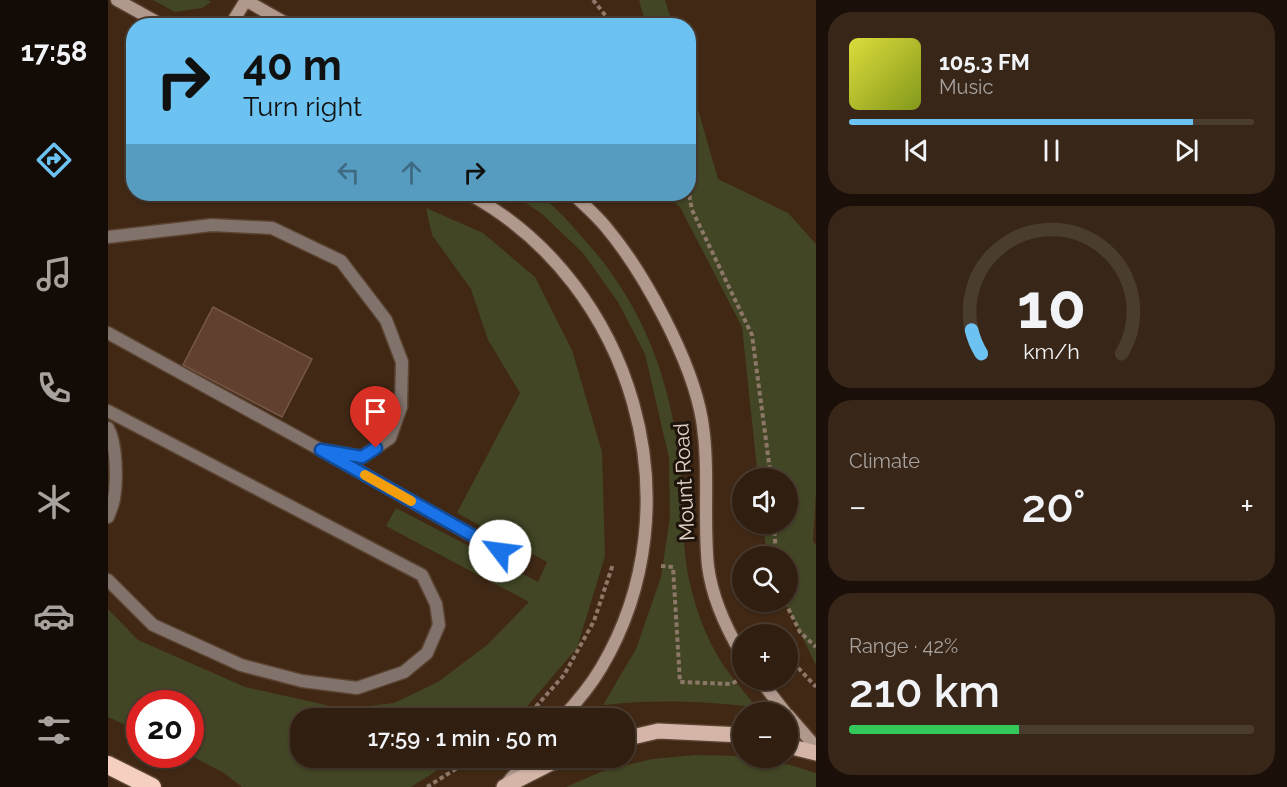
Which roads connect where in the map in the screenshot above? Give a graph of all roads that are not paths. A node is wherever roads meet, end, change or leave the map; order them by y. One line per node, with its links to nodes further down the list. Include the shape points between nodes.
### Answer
1 (117, 0): 3 (main road)
2 (246, 0): 4 (main road); 5 (main road)
3 (150, 18)
4 (235, 18)
5 (277, 18)
6 (482, 201): 19 (main road, Mount Road, via 520,227 560,264 580,291 620,363 641,435 646,517 641,564 617,637 601,669)
7 (580, 201): 16 (main road, Mount Road, via 605,226 642,277 686,364 702,420 708,568)
8 (108, 237): 12 (lane, via 212,225 272,228 342,261 386,320 402,362 401,408 390,438 362,457)
9 (108, 333): 12 (lane)
10 (108, 411): 15 (lane, via 422,574 436,604 439,625 427,652 404,672 357,688 302,681 241,665 153,625)
11 (108, 428): 13 (lane, via 115,463 114,499)
12 (321, 450): 14 (lane)
13 (108, 517)
14 (519, 562)
15 (108, 580)
16 (732, 638)
17 (768, 690): 18 (main road)
18 (777, 702)
19 (570, 708)
20 (798, 727): 23 (main road)
21 (732, 735): 22 (main road, via 658,731)
22 (635, 736)
23 (816, 747)
24 (798, 748): 25 (main road)
25 (816, 753)
26 (108, 765): 30 (highway)
27 (520, 768): 29 (main road)
28 (544, 768): 29 (main road)
29 (505, 786)
30 (152, 787)

